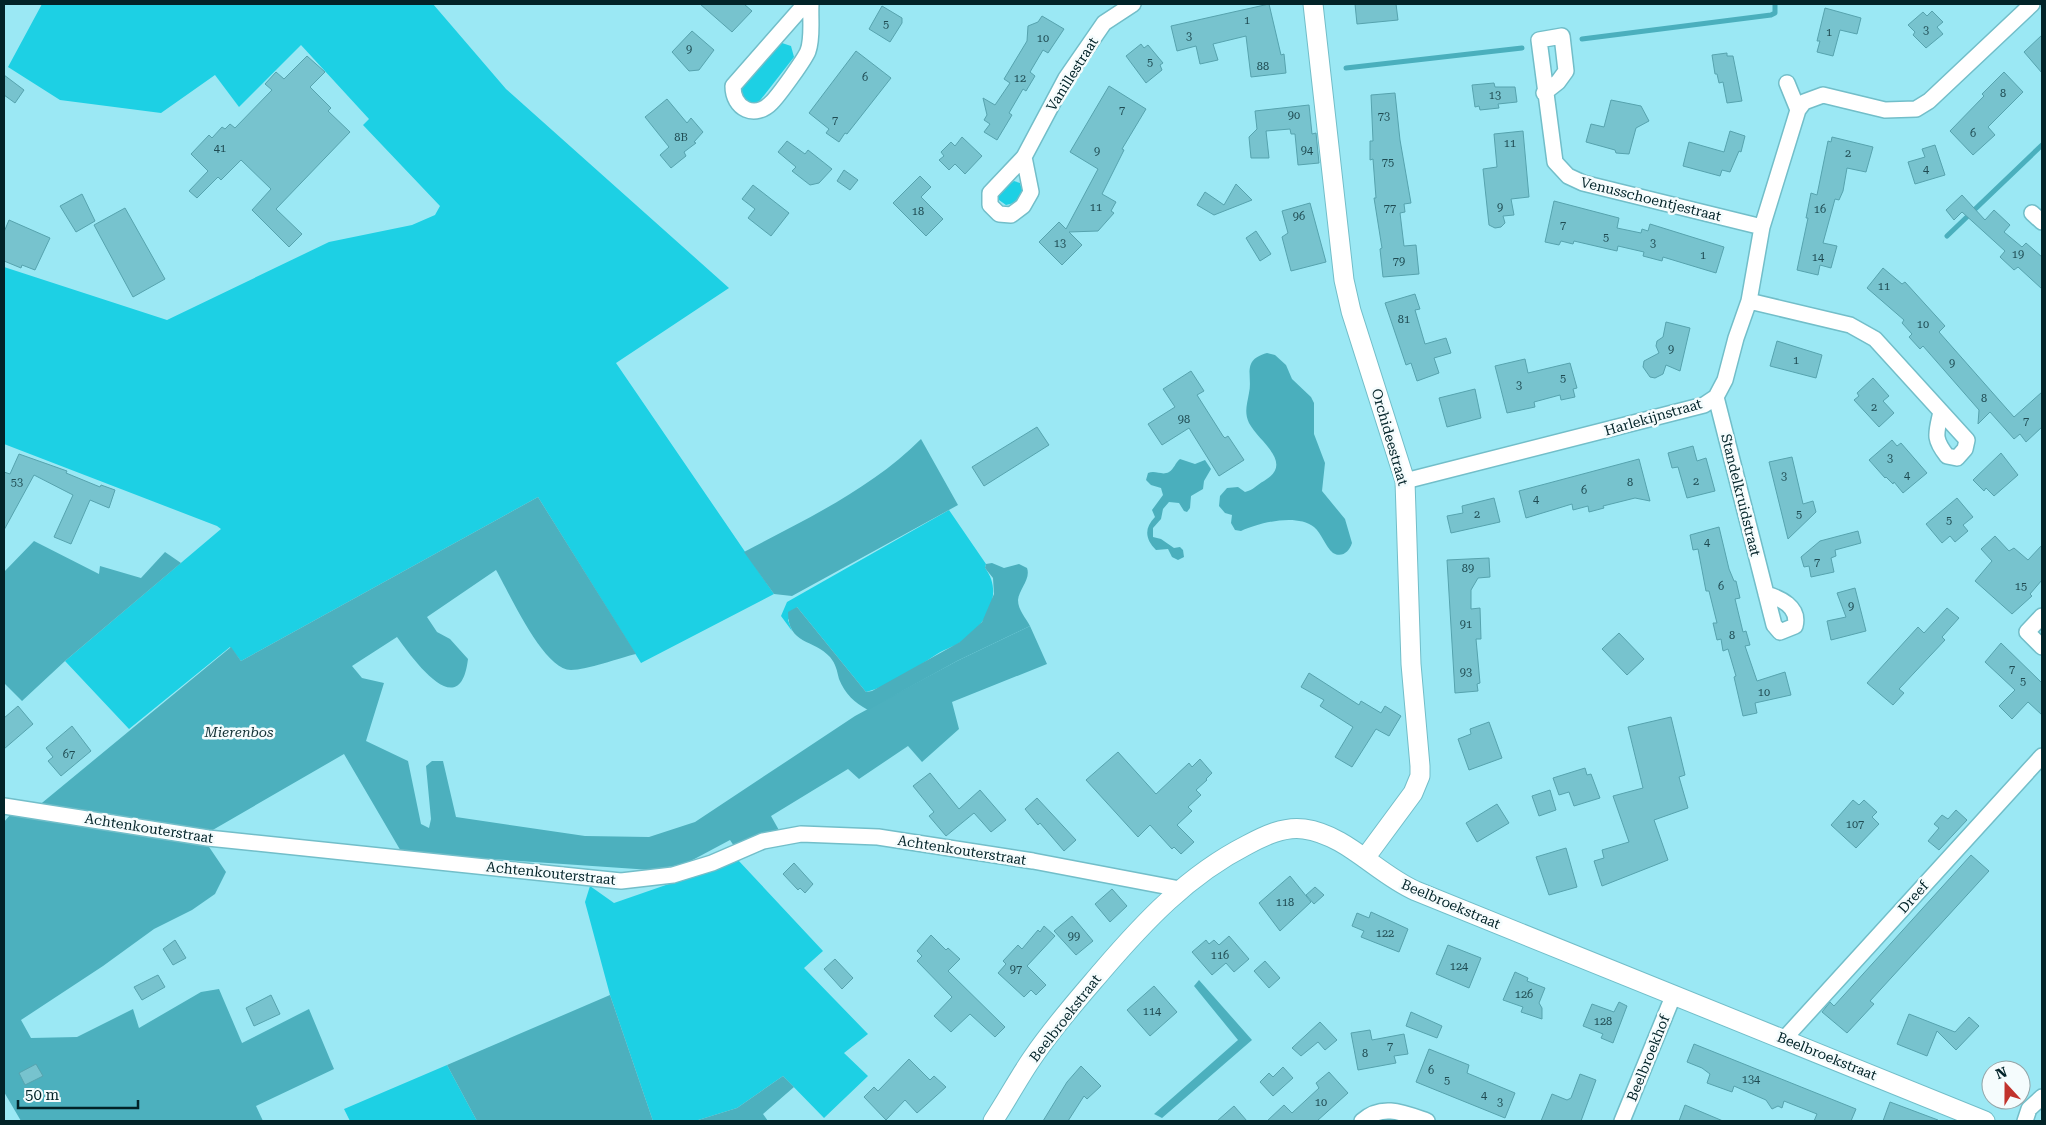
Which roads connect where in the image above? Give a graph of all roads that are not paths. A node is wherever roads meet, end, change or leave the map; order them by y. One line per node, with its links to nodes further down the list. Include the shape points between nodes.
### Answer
1 (805, 4): 2 (street, via 733,86 735,100 741,108 749,112 772,103 808,50)
2 (811, 4)
3 (1134, 4): 9 (street, Vanillestraat, via 1104,23 1066,78)
4 (1313, 4): 14 (street, Orchideestraat, via 1344,280)
5 (2032, 4): 8 (street, via 1929,101 1916,109 1885,110 1823,95)
6 (1786, 83): 8 (street)
7 (1544, 93): 10 (street, Venusschoentjestraat, via 1555,162 1568,176 1583,183)
8 (1801, 106): 10 (street, Harlekijnstraat)
9 (1024, 156)
10 (1762, 227): 11 (street, Harlekijnstraat)
11 (1749, 301): 12 (street, Harlekijnstraat, via 1725,380); 13 (street, via 1850,325 1875,339)
12 (1716, 397): 14 (street, Harlekijnstraat, via 1704,405); 15 (street, Standelkruidstraat)
13 (1940, 412)
14 (1405, 481): 20 (street, Orchideestraat, via 1420,776 1408,802)
15 (1766, 594)
16 (2042, 616): 17 (street, via 2027,632)
17 (2042, 647)
18 (2042, 756): 23 (street, Dreef)
19 (4, 806): 21 (street, Achtenkouterstraat, via 208,838 621,881 683,873 763,841 802,834 878,836)
20 (1365, 858): 21 (street, Beelbroekstraat, via 1325,835 1289,829 1261,838 1230,854); 22 (street, Beelbroekstraat, via 1394,880 1416,890)
21 (1180, 889): 25 (street, Beelbroekstraat, via 1131,937 1058,1022 1032,1057)
22 (1674, 994): 23 (street, Beelbroekstraat); 28 (street, Beelbroekhof)
23 (1784, 1039): 29 (street, Beelbroekstraat)
24 (2042, 1097): 30 (street, via 2029,1109)
25 (993, 1121)
26 (1362, 1121): 27 (street, via 1383,1110 1398,1110)
27 (1427, 1121)
28 (1622, 1121)
29 (1985, 1121)
30 (2025, 1121)

